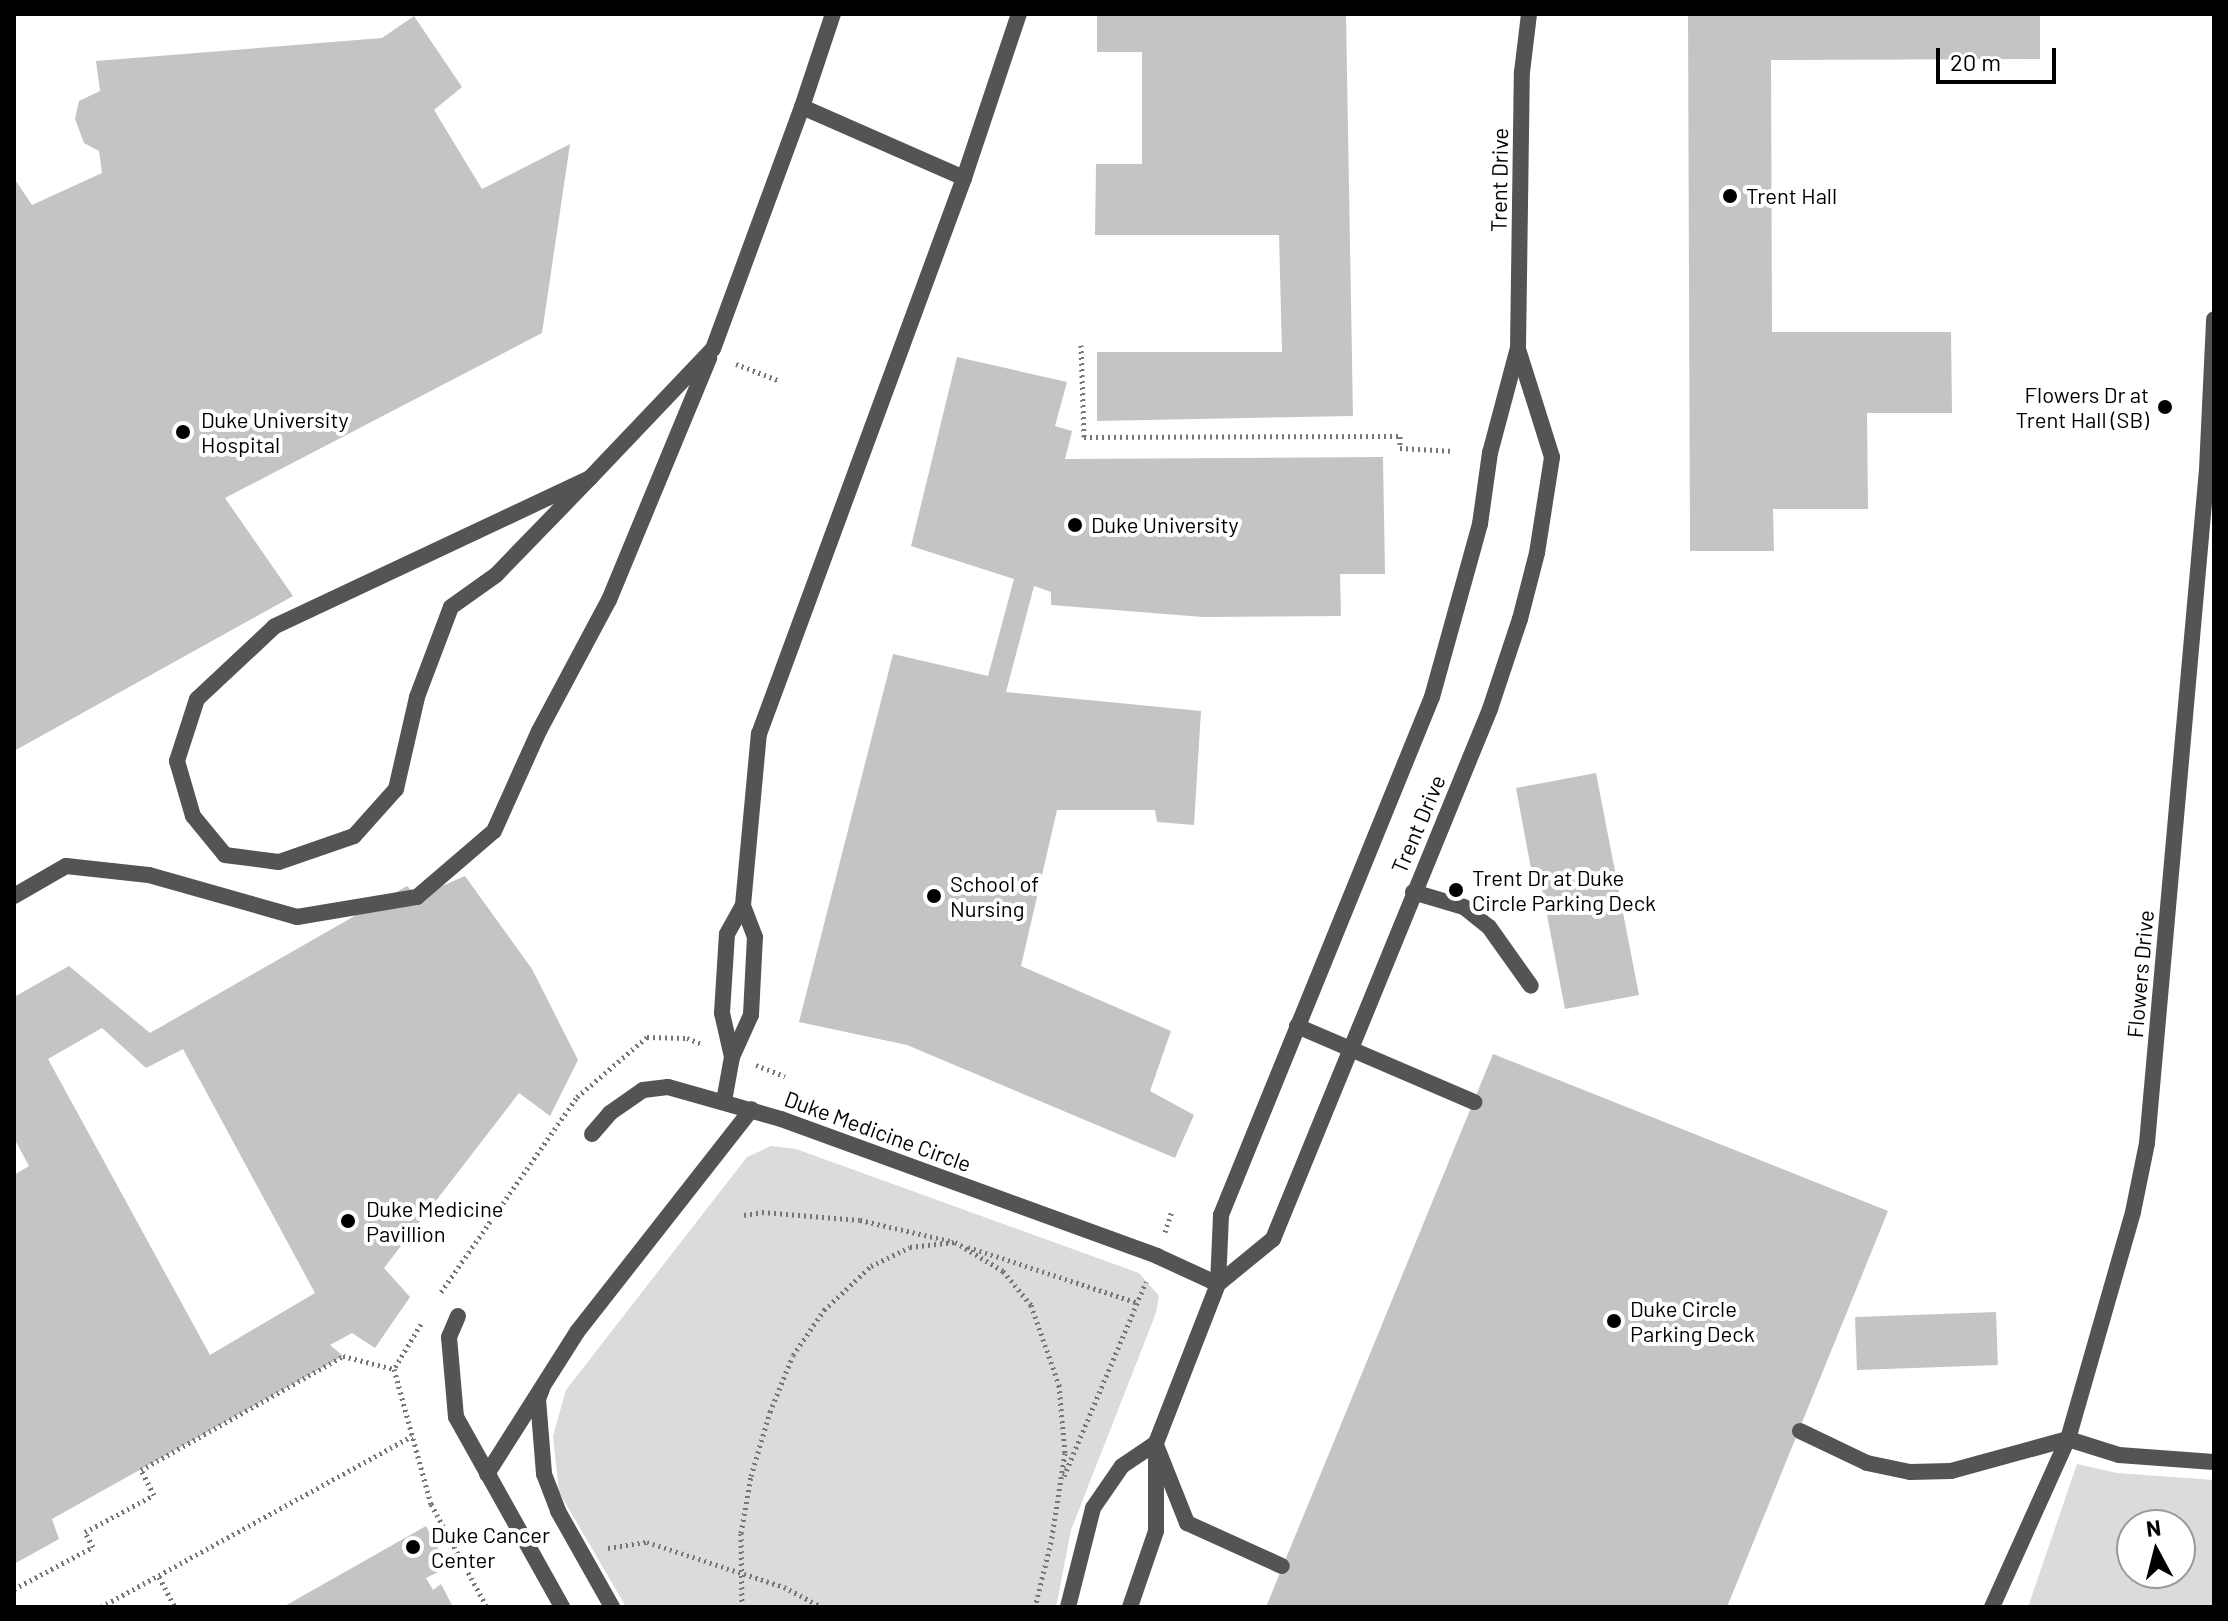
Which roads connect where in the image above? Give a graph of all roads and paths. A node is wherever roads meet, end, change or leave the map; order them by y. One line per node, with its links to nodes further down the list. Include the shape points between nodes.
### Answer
1 (833, 14): 4 (street)
2 (1019, 14): 5 (street)
3 (1529, 14): 8 (street, Trent Drive, via 1522,72)
4 (802, 107): 5 (street); 9 (street)
5 (964, 178): 16 (street, via 759,734)
6 (2214, 319): 39 (street, Flowers Drive, via 2207,470 2147,1143 2133,1212)
7 (1081, 345): 12 (path, via 1084,437 1400,436 1400,448)
8 (1518, 348): 14 (street, Trent Drive, via 1552,457 1537,553 1490,709); 18 (street, Trent Drive, via 1490,453 1480,524 1432,697)
9 (713, 349): 13 (street); 15 (street, via 609,600 539,731 494,831 417,897 297,917 149,875 66,866)
10 (752, 371): 11 (path)
11 (780, 381)
12 (1454, 451)
13 (590, 478): 13 (street, via 274,627 197,699 177,761 193,816 225,855 279,862 354,836 396,789 417,697 451,607 496,575)
14 (1413, 892): 17 (street, via 1464,907 1489,927); 19 (street, Trent Drive)
15 (14, 896)
16 (743, 905): 20 (street, via 727,934 722,1013); 20 (street, via 755,937 751,1015)
17 (1531, 986)
18 (1297, 1026): 19 (street); 30 (street, Trent Drive, via 1221,1215)
19 (1350, 1049): 23 (street); 30 (street, Trent Drive, via 1273,1239)
20 (732, 1057): 21 (path); 22 (street); 32 (path, via 687,1038 647,1037 577,1097)
21 (785, 1076)
22 (724, 1101): 24 (street); 25 (street, via 668,1087 643,1090 610,1113)
23 (1474, 1102)
24 (752, 1109): 29 (street, Duke Medicine Circle); 36 (street, Duke Medicine Circle)
25 (592, 1134)
26 (1172, 1210): 29 (path)
27 (744, 1215): 28 (path, via 860,1220)
28 (955, 1242): 31 (path); 43 (path, via 1003,1271 1031,1305 1059,1385 1065,1453); 46 (path, via 910,1247 871,1266 824,1310 793,1355 751,1476 741,1533)
29 (1157, 1256): 30 (street, Duke Medicine Circle); 31 (path)
30 (1218, 1284): 40 (street, Trent Drive)
31 (1138, 1303): 43 (path)
32 (433, 1304)
33 (458, 1316): 42 (street, via 449,1337 456,1417)
34 (425, 1317): 35 (path)
35 (394, 1369): 38 (path); 48 (path, via 343,1356 141,1470 154,1495 85,1532 93,1547)
36 (545, 1380): 42 (street, Duke Medicine Circle); 53 (street, Duke Medicine Circle, via 538,1399 544,1474 558,1511)
37 (1800, 1431): 39 (street, via 1867,1463 1910,1472 1951,1471)
38 (412, 1436): 47 (path); 51 (path, via 431,1504)
39 (2068, 1439): 41 (street, via 2119,1455); 59 (street, Flowers Drive)
40 (1156, 1443): 45 (street, via 1187,1523); 57 (street, via 1122,1466 1093,1508); 58 (street, Trent Drive, via 1156,1531)
41 (2214, 1462)
42 (487, 1474): 52 (street)
43 (1060, 1484): 56 (path)
44 (599, 1549): 46 (path, via 647,1542 702,1557)
45 (1282, 1566)
46 (741, 1575): 54 (path); 55 (path, via 784,1587)
47 (159, 1577): 49 (path); 50 (path)
48 (14, 1589)
49 (101, 1607)
50 (175, 1607)
51 (487, 1607)
52 (562, 1607)
53 (612, 1607)
54 (742, 1607)
55 (822, 1607)
56 (1035, 1607)
57 (1068, 1607)
58 (1130, 1607)
59 (1992, 1607)

